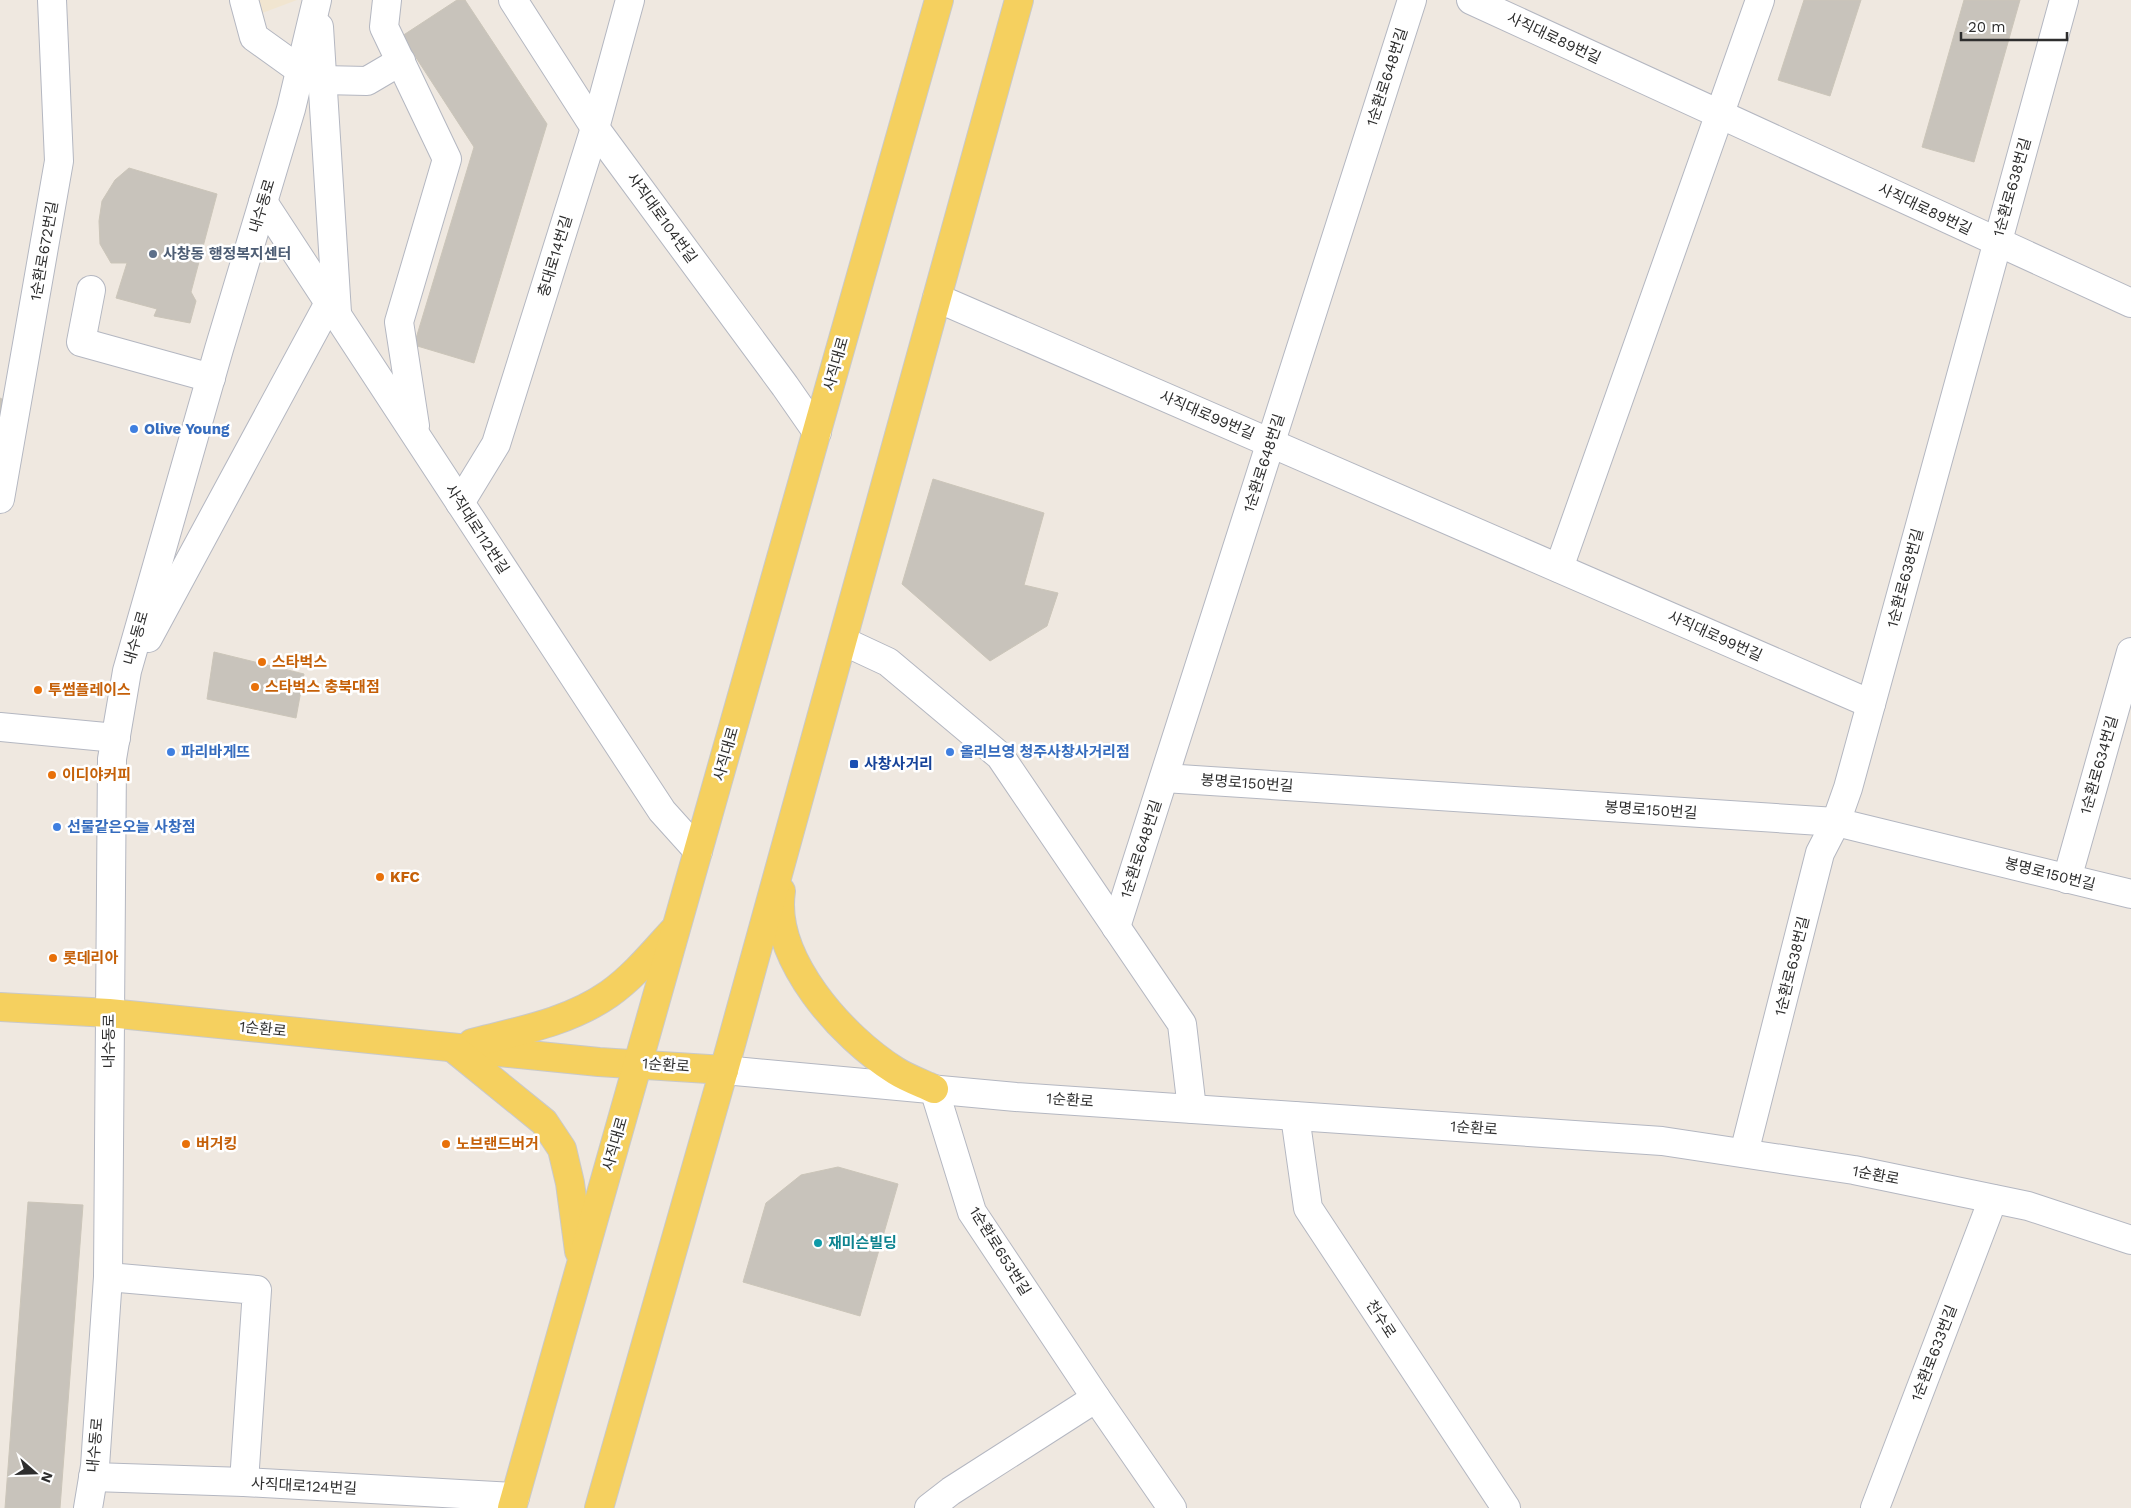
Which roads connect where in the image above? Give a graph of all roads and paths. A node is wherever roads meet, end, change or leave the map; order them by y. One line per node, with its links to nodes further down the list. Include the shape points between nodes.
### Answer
1 (52, 0): 24 (street, 1순환로672번길, via 59,161)
2 (244, 0): 14 (street, via 254,37)
3 (317, 0): 14 (street, 내수동로)
4 (387, 0): 13 (street, via 384,27)
5 (513, 0): 16 (street, 사직대로104번길)
6 (630, 0): 16 (street, 충대로14번길)
7 (939, 0): 25 (main road, 사직대로)
8 (1019, 0): 20 (main road)
9 (1412, 0): 27 (street, 1순환로648번길)
10 (1471, 0): 15 (street, 사직대로89번길)
11 (1760, 0): 15 (street)
12 (2064, 0): 18 (street, 1순환로638번길)
13 (401, 62): 14 (street, via 367,81); 26 (street, via 447,159 399,322)
14 (311, 75): 17 (street, 내수동로, via 291,109); 22 (street)
15 (1719, 114): 18 (street, 사직대로89번길); 30 (street)
16 (595, 128): 25 (street, 사직대로104번길); 29 (street, 충대로14번길, via 496,444)
17 (263, 202): 22 (street, 사직대로112번길); 23 (street, 내수동로)
18 (1996, 242): 21 (street, 사직대로89번길); 34 (street, 1순환로638번길)
19 (91, 290): 23 (street, via 81,342)
20 (937, 298): 27 (street, 사직대로99번길); 31 (main road)
21 (2131, 303)
22 (333, 309): 26 (street, 사직대로112번길); 33 (street)
23 (211, 378): 33 (street, 내수동로)
24 (9, 394): 28 (street, 1순환로672번길)
25 (817, 432): 40 (main road, 사직대로)
26 (417, 437): 29 (street, 사직대로112번길)
27 (1271, 443): 30 (street, 사직대로99번길); 37 (street, 1순환로648번길)
28 (0, 499)
29 (460, 503): 40 (street, 사직대로112번길, via 662,811)
30 (1558, 568): 34 (street, 사직대로99번길)
31 (843, 641): 39 (main road); 44 (street, via 888,662 1000,756)
32 (2131, 652): 41 (street, 1순환로634번길)
33 (126, 680): 36 (street, 내수동로)
34 (1871, 704): 38 (street, 1순환로638번길)
35 (0, 727): 36 (street)
36 (116, 738): 46 (street, 내수동로, via 112,759)
37 (1164, 778): 38 (street, 봉명로150번길); 44 (street, 1순환로648번길)
38 (1836, 822): 41 (street, 봉명로150번길); 53 (street, 1순환로638번길, via 1820,853)
39 (788, 838): 49 (main road); 50 (main road, via 780,896 784,936 804,978 829,1014 858,1043 896,1071)
40 (698, 851): 43 (main road, 사직대로)
41 (2067, 878): 42 (street, 봉명로150번길)
42 (2131, 894)
43 (676, 927): 47 (main road, via 636,972 608,994 574,1014 530,1029); 48 (main road, 사직대로)
44 (1116, 927): 51 (street, via 1182,1024)
45 (0, 1007): 46 (main road, 1순환로)
46 (109, 1013): 47 (main road, 1순환로); 57 (street, 내수동로)
47 (453, 1048): 48 (main road, 1순환로); 56 (main road, via 544,1122 562,1149)
48 (638, 1063): 49 (main road, 1순환로); 56 (main road, 사직대로)
49 (724, 1070): 50 (street, 1순환로); 64 (main road)
50 (934, 1089): 51 (street, 1순환로); 58 (street, 1순환로653번길, via 972,1212)
51 (1192, 1109): 52 (street, 1순환로)
52 (1295, 1116): 53 (street, 1순환로, via 1662,1141); 67 (street, 천수로, via 1308,1208)
53 (1744, 1153): 54 (street, 1순환로, via 1854,1170)
54 (1993, 1199): 55 (street, 1순환로, via 2028,1206); 68 (street, 1순환로633번길)
55 (2131, 1240)
56 (581, 1263): 62 (main road, 사직대로)
57 (108, 1277): 59 (street, 내수동로); 60 (street, via 257,1290)
58 (1096, 1398): 61 (street); 66 (street, 1순환로653번길)
59 (93, 1477): 60 (street, 사직대로124번길); 63 (street, 내수동로)
60 (244, 1482): 62 (street, 사직대로124번길)
61 (956, 1499): 65 (street)
62 (513, 1503)
63 (88, 1508)
64 (599, 1508)
65 (929, 1508)
66 (1172, 1508)
67 (1506, 1508)
68 (1875, 1508)

